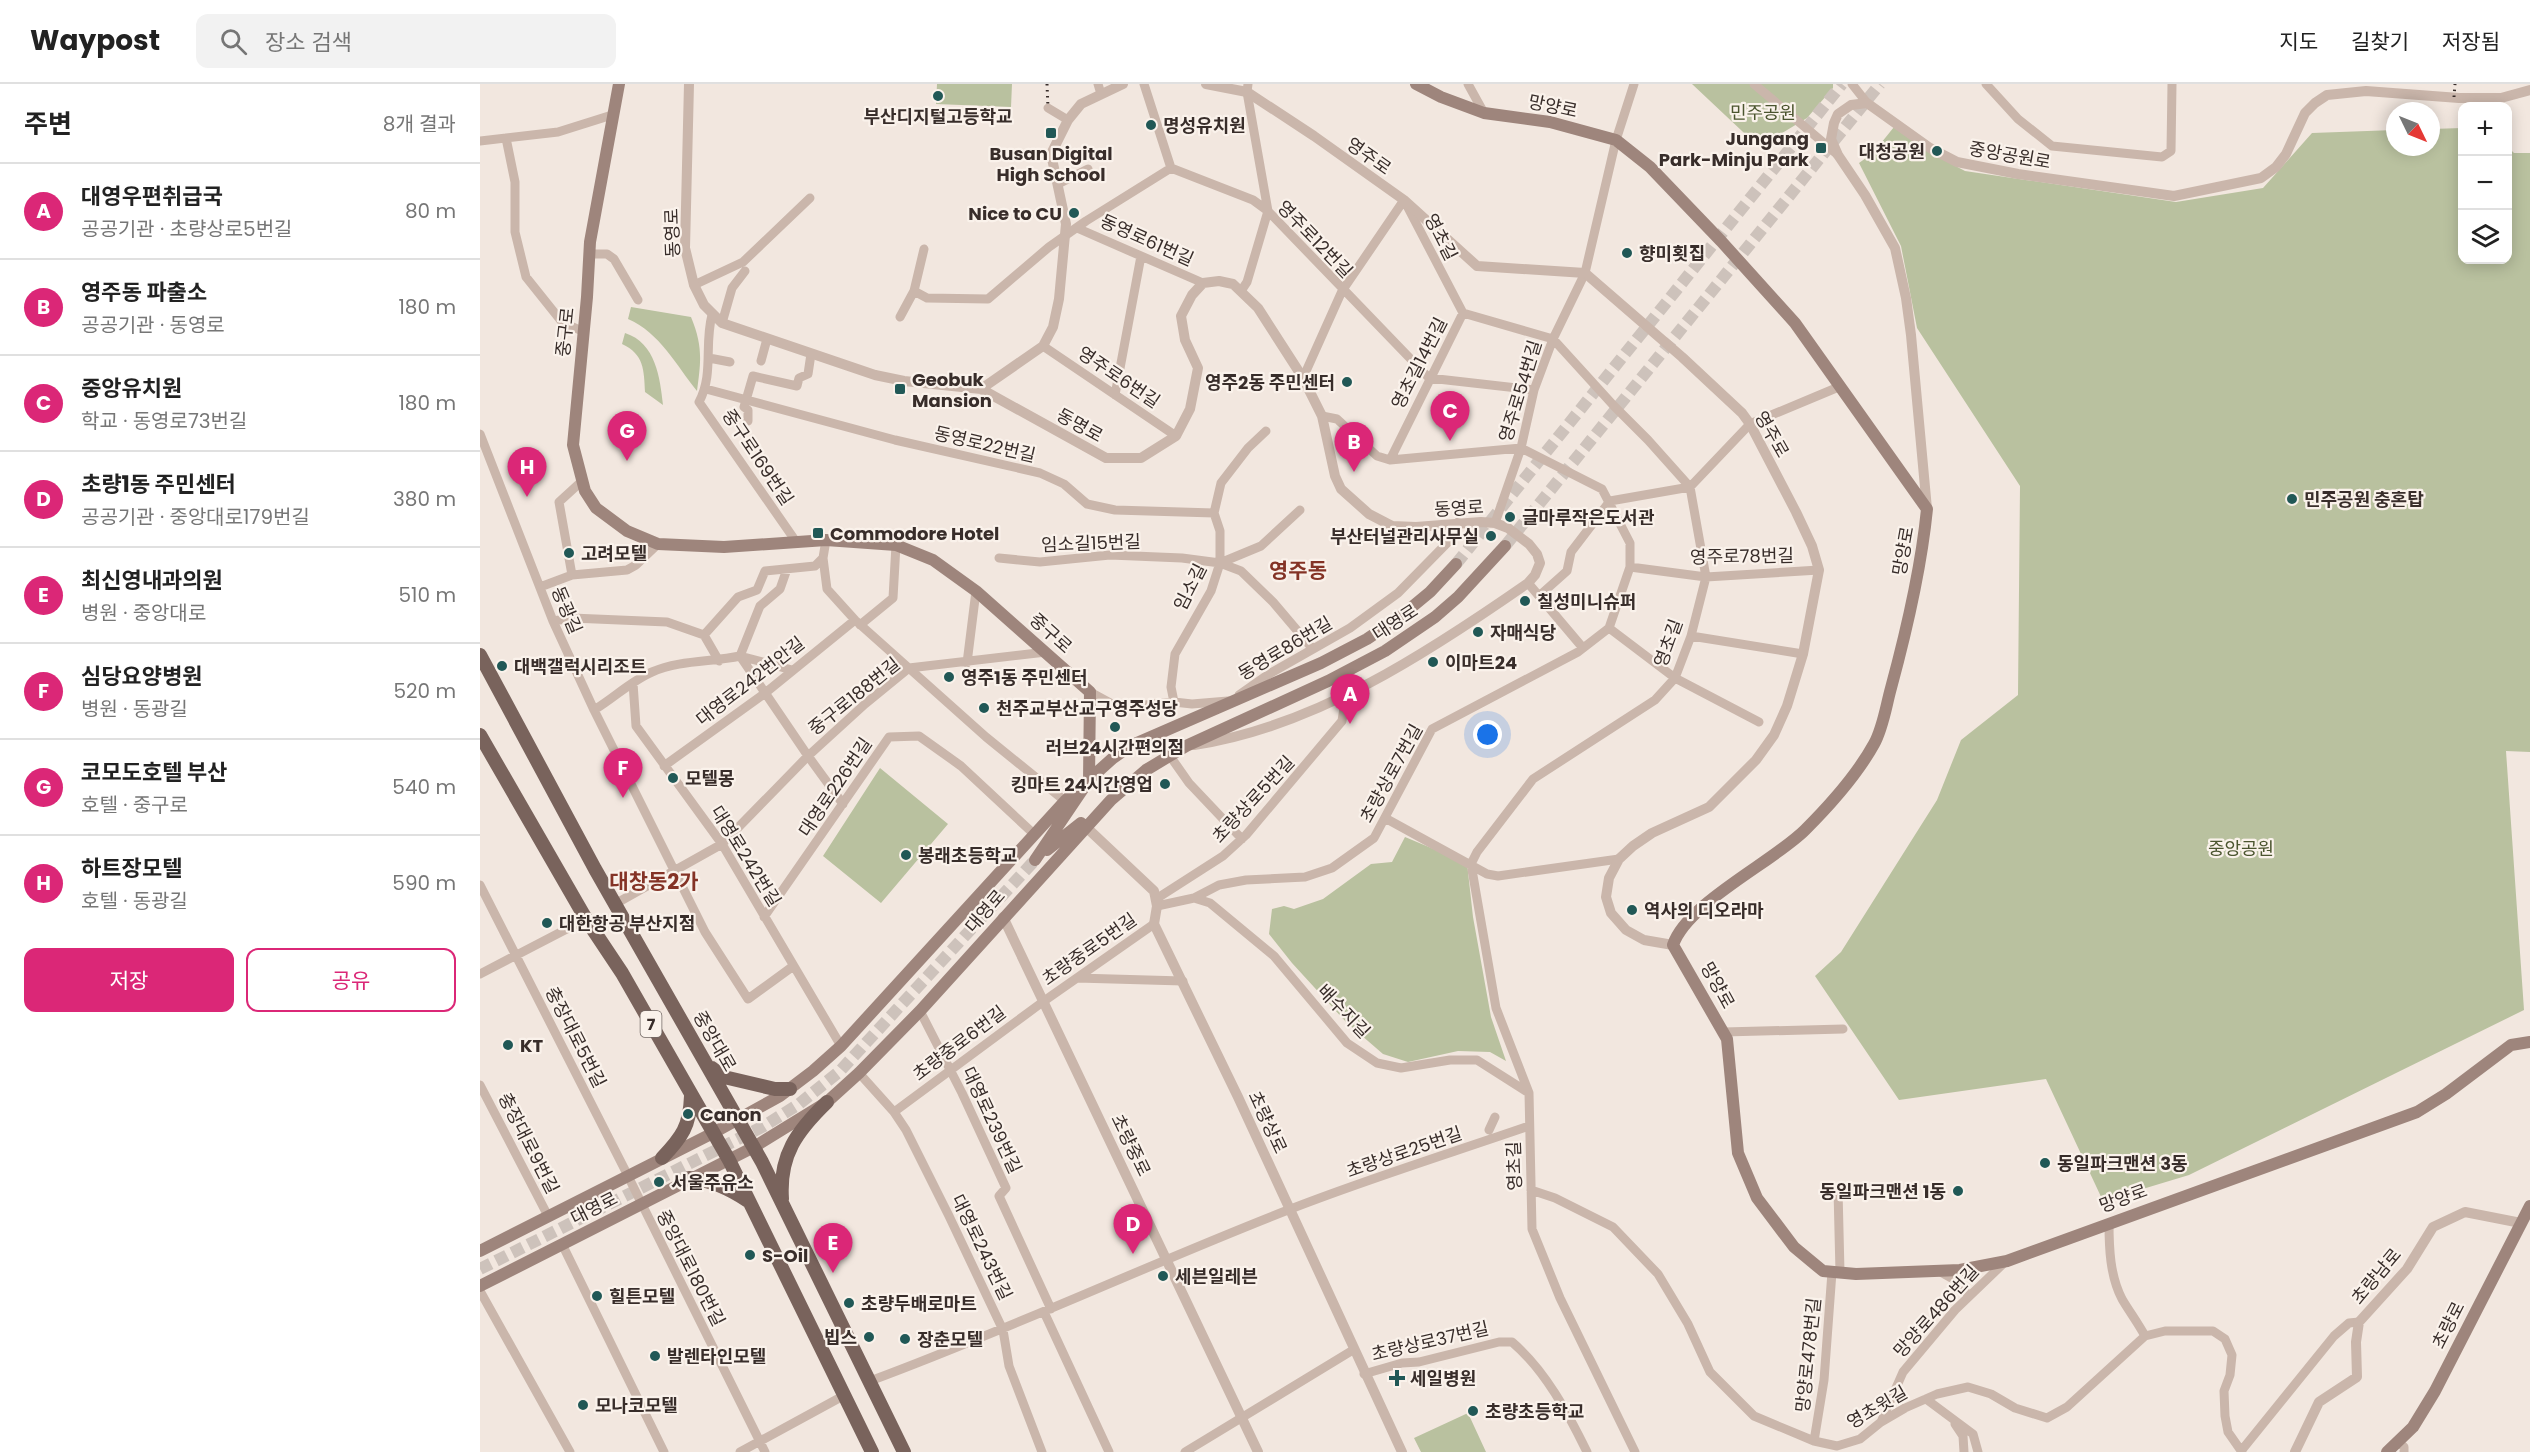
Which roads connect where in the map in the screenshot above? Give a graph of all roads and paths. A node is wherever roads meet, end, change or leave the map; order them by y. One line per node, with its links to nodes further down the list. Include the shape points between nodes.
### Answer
1 (619, 84): 19 (main road, 중구로)
2 (689, 84): 39 (street, 동영로, via 685,248)
3 (1123, 84): 14 (street)
4 (1144, 84): 25 (street)
5 (1206, 84): 13 (street, 영주로)
6 (1416, 84): 18 (main road, 망양로, via 1441,98)
7 (1468, 84): 18 (street)
8 (1634, 84): 22 (street)
9 (1754, 84): 24 (street)
10 (1852, 84): 16 (street)
11 (1986, 84): 12 (street, via 2018,119 2052,146 2162,158 2171,151)
12 (2172, 84)
13 (1248, 88): 29 (street, 영주로); 30 (street)
14 (1099, 89): 20 (street)
15 (2530, 90): 16 (street, 중앙공원로, via 2501,98 2366,91 2327,95 2305,113 2286,154 2261,178 2174,196 1958,162 1930,148)
16 (1867, 103): 24 (street, via 1851,105 1839,114 1831,139)
17 (1048, 108): 20 (street)
18 (1484, 113): 22 (main road, 망양로, via 1550,122)
19 (612, 115): 21 (street, via 574,129); 34 (main road, 중구로)
20 (1068, 120): 27 (street, via 1051,154)
21 (506, 138): 23 (street); 48 (street, via 515,182 514,232 526,277 562,322)
22 (1616, 140): 37 (street, 영주로54번길); 58 (main road, 망양로, via 1650,167 1721,241 1795,323)
23 (480, 141)
24 (1838, 155): 75 (street, via 1895,248 1912,345)
25 (1171, 168): 30 (street, 영주로12번길, via 1253,200); 31 (street)
26 (1088, 169): 27 (street)
27 (1058, 184): 32 (street, via 1066,224)
28 (810, 198): 36 (street)
29 (1404, 200): 37 (street, 영주로, via 1477,266); 42 (street); 44 (street, 영초길)
30 (1268, 212): 41 (street); 42 (street, 영주로12번길)
31 (1077, 228): 32 (street); 35 (street, 동영로61번길)
32 (1064, 238): 40 (street, via 988,299 927,298); 51 (street, via 1059,299 1053,327)
33 (924, 249): 40 (street)
34 (589, 254): 43 (street, via 607,254 614,259); 48 (main road, 중구로)
35 (1141, 256): 38 (street, 동영로61번길); 62 (street)
36 (744, 267): 39 (street); 47 (street, via 732,288)
37 (1585, 273): 50 (street, 영주로54번길); 66 (street, 영주로, via 1682,357)
38 (1203, 283): 41 (street, 동영로, via 1219,281 1233,284); 68 (street, via 1181,316 1185,340 1198,368 1190,409)
39 (694, 285): 45 (street, 동영로)
40 (914, 291): 46 (street)
41 (1241, 291): 56 (street, 동영로, via 1258,308)
42 (1342, 291): 56 (street); 57 (street, 영주로12번길)
43 (638, 300)
44 (1463, 313): 50 (street); 57 (street, 영초길14번길)
45 (712, 315): 47 (street, 동영로); 53 (street)
46 (900, 317)
47 (722, 323): 49 (street, 동영로)
48 (582, 331): 72 (main road, 중구로, via 573,445)
49 (767, 339): 52 (street, 동영로); 55 (street)
50 (1553, 339): 61 (street, 영주로54번길); 73 (street)
51 (1043, 346): 60 (street); 62 (street, 영주로6번길)
52 (811, 354): 60 (street, 동영로, via 904,381); 63 (street, via 808,374 799,378 797,386 753,376)
53 (709, 358): 54 (street); 59 (street)
54 (730, 362)
55 (761, 362)
56 (1303, 378): 64 (street, 동영로)
57 (1428, 378): 61 (street); 71 (street, 영초길14번길)
58 (1841, 386): 66 (street); 75 (main road, 망양로)
59 (706, 389): 63 (street, 동영로22번길); 81 (street, 중구로169번길, via 699,402)
60 (981, 389): 68 (street, 동명로, via 1106,458 1141,458)
61 (1534, 390): 70 (street, 영주로54번길)
62 (1115, 395): 68 (street, 영주로6번길)
63 (746, 399): 65 (street); 77 (street, 동영로22번길, via 895,440 1040,473 1064,484 1087,504 1115,510)
64 (1322, 416): 71 (street, via 1337,419 1377,456); 78 (street, 동영로, via 1340,487 1370,514 1392,526)
65 (748, 420)
66 (1750, 424): 73 (street); 91 (street, 영주로, via 1796,512)
67 (1266, 431): 77 (street, 임소길, via 1248,447 1221,483)
68 (1176, 436)
69 (481, 438): 95 (street, 동광길)
70 (1521, 448): 71 (street); 74 (street, via 1602,489); 79 (street, 영주로54번길)
71 (1390, 460)
72 (582, 482): 82 (main road, 중구로, via 596,508 627,531); 92 (street, via 559,502)
73 (1690, 487): 74 (street); 93 (street, 영초길)
74 (1610, 501): 89 (street, via 1630,543); 97 (street, via 1570,552 1568,571)
75 (1928, 509): 149 (main road, 망양로, via 1919,568 1875,743 1804,831 1682,926)
76 (1300, 510): 87 (street, via 1261,546)
77 (1214, 513): 87 (street, 임소길, via 1220,531)
78 (1458, 522): 79 (street, 동영로); 103 (street, 동영로86번길, via 1452,538 1398,593 1350,628)
79 (1495, 523): 94 (street, 동영로, via 1508,528 1537,554 1540,563)
80 (826, 540): 81 (main road, 중구로); 83 (main road, 중구로); 85 (street)
81 (797, 543): 82 (main road, 중구로, via 724,547)
82 (658, 544): 92 (street, via 627,570)
83 (896, 545): 96 (main road, 중구로, via 933,560); 99 (street, via 893,598)
84 (1505, 546): 121 (main road, 대영로, via 1458,597 1393,645 1328,681)
85 (823, 558): 90 (street, via 815,566); 99 (street, via 828,589)
86 (999, 558): 87 (street, 임소길15번길, via 1040,562 1110,555)
87 (1220, 563): 103 (street, via 1241,571); 119 (street, 임소길, via 1211,591 1175,654 1171,687)
88 (1456, 564): 118 (main road, 대영로, via 1431,592 1367,639)
89 (1630, 567): 93 (street, 영주로78번길); 100 (street)
90 (787, 569): 101 (street, via 765,571 757,590 738,597); 108 (street, via 780,589 760,606)
91 (1819, 570): 93 (street, 영주로78번길); 106 (street, 영주로)
92 (572, 575): 95 (street)
93 (1706, 577): 102 (street, 영초길)
94 (1528, 583): 97 (street); 117 (street, via 1435,645)
95 (540, 587): 98 (street, 동광길)
96 (976, 591): 105 (main road, 중구로); 110 (street)
97 (1539, 596): 104 (street)
98 (553, 621): 101 (street, via 572,618 667,622); 120 (street, 동광길)
99 (858, 623): 111 (street); 112 (street, 대영로242번안길)
100 (1609, 628): 104 (street, 초량상로7번길); 113 (street)
101 (704, 635): 109 (street)
102 (1691, 636): 106 (street); 113 (street, 영초길)
103 (1312, 648): 118 (street, 동영로86번길)
104 (1583, 648): 133 (street, 초량상로7번길, via 1432,729)
105 (1046, 652): 110 (street, 중구로188번길); 115 (main road, 중구로)
106 (1803, 654): 138 (street, 영주로, via 1787,706 1774,735 1756,760 1708,807 1652,833)
107 (480, 655): 144 (main road, 중앙대로 / 7)
108 (740, 656): 109 (street); 112 (street); 116 (street)
109 (719, 661): 114 (street, via 654,671)
110 (967, 663): 111 (street, 중구로188번길)
111 (909, 668): 126 (street, 중구로188번길); 131 (street)
112 (792, 670): 116 (street, 대영로242번안길)
113 (1675, 678): 122 (street); 139 (street, 영초길, via 1655,700 1533,779)
114 (633, 682): 120 (street); 128 (street, 대영로242번길, via 636,726)
115 (1090, 692): 119 (street, 동영로86번길, via 1125,707); 129 (main road)
116 (764, 694): 126 (street); 128 (street, 대영로242번안길)
117 (1340, 698): 123 (street); 136 (street, 초량상로5번길, via 1344,708 1342,721)
118 (1232, 701): 119 (street, 동영로86번길); 129 (main road, 대영로, via 1130,746)
119 (1174, 702)
120 (594, 710): 140 (street, 동광길)
121 (1242, 718): 123 (street, via 1236,728); 125 (main road, 대영로)
122 (1759, 722)
123 (1255, 732): 125 (street)
124 (480, 735): 147 (main road, 7)
125 (1186, 746): 127 (main road, 대영로)
126 (808, 756): 132 (street); 137 (street, 중구로188번길)
127 (1170, 756): 130 (main road, 대영로, via 1146,770); 136 (street, via 1189,783)
128 (664, 766): 137 (street, 대영로242번길)
129 (1089, 780): 130 (main road, via 1035,860); 131 (main road, 대영로)
130 (1111, 800): 134 (main road, 대영로)
131 (1065, 801): 135 (main road, 대영로)
132 (843, 804): 135 (street, 대영로226번길, via 889,737 912,734 961,766); 145 (street, 대영로226번길)
133 (1385, 818): 139 (street); 142 (street, 초량상로7번길, via 1374,838 1332,868 1305,877 1246,879 1219,885)
134 (1086, 827): 143 (street, via 1154,891); 146 (main road, 대영로)
135 (1035, 835): 160 (main road, 대영로)
136 (1242, 839): 143 (street, 초량상로5번길)
137 (722, 844): 140 (street, 중구로188번길); 145 (street, 대영로242번길)
138 (1619, 859): 139 (street, via 1498,876); 149 (street, via 1609,878 1606,897 1611,913 1626,930 1644,940)
139 (1471, 864): 166 (street, 영초길, via 1496,1008)
140 (675, 871): 144 (street, 중구로188번길); 151 (street, 동광길, via 705,932 748,999)
141 (480, 885): 150 (street, 충장대로5번길)
142 (1194, 898): 143 (street, 초량상로7번길); 166 (street, 배수지길, via 1210,903 1274,956 1347,1043 1377,1064 1401,1068 1477,1060)
143 (1156, 903): 148 (street)
144 (615, 904): 161 (main road, 중앙대로 / 7)
145 (764, 917): 151 (street, 대영로242번길)
146 (1004, 917): 155 (street, 초량중로); 156 (main road, 대영로)
147 (586, 919): 150 (street); 167 (main road, 7)
148 (1154, 924): 153 (street, 초량중로5번길); 154 (street, 초량상로)
149 (1673, 945): 158 (main road, 망양로)
150 (516, 956): 152 (street); 178 (street, 충장대로5번길)
151 (792, 967): 160 (street, 대영로242번길)
152 (480, 974)
153 (1077, 978): 154 (street); 155 (street, 초량중로5번길)
154 (1183, 981): 186 (street, 초량상로)
155 (1044, 1001): 162 (street, 초량중로6번길); 192 (street, 초량중로)
156 (920, 1011): 162 (street, 대영로239번길); 163 (main road, 대영로)
157 (1843, 1029): 158 (street)
158 (1724, 1032): 195 (main road, 망양로, via 1738,1153 1757,1197 1794,1247 1822,1271)
159 (2530, 1042): 188 (main road, 망양로, via 2511,1045 2417,1112)
160 (841, 1046): 165 (main road, 대영로)
161 (708, 1065): 165 (main road, via 724,1077); 171 (main road, 중앙대로 / 7)
162 (950, 1070): 169 (street, 초량중로6번길); 199 (street, 대영로239번길, via 1006,1188 999,1196)
163 (859, 1073): 168 (main road, 대영로); 169 (street, 대영로243번길)
164 (480, 1085): 187 (street, 충장대로9번길)
165 (790, 1089): 171 (main road, 대영로)
166 (1529, 1093): 172 (street, 영초길)
167 (691, 1096): 174 (main road, 7); 176 (main road, via 688,1123 681,1139)
168 (826, 1102): 175 (main road, 대영로); 184 (main road, via 801,1127 788,1151 781,1184)
169 (894, 1112): 201 (street, 대영로243번길)
170 (1495, 1117): 173 (street)
171 (739, 1119): 174 (main road, 대영로); 175 (main road, 중앙대로 / 7)
172 (1529, 1126): 180 (street, 영초길); 186 (street, 초량상로25번길)
173 (1489, 1130)
174 (713, 1133): 176 (main road, 대영로); 177 (main road, 7)
175 (754, 1146): 177 (main road, 대영로); 184 (main road, 중앙대로 / 7)
176 (662, 1158): 178 (main road, 대영로)
177 (729, 1160): 179 (main road, 대영로); 182 (main road, 7)
178 (628, 1176): 183 (street, 충장대로5번길); 187 (main road, 대영로)
179 (689, 1178): 182 (main road, via 714,1182); 183 (main road, 대영로)
180 (1531, 1190): 211 (street, 영초윗길, via 1613,1227 1658,1274 1688,1324 1710,1372 1754,1416); 226 (street, 영초길, via 1532,1229 1560,1298)
181 (1838, 1190): 195 (street, 망양로478번길)
182 (749, 1202): 206 (main road, 7)
183 (641, 1204): 190 (main road, 대영로); 213 (street, 중앙대로180번길)
184 (782, 1204): 205 (main road, 중앙대로 / 7)
185 (2530, 1206): 189 (main road, 초량로)
186 (1290, 1209): 192 (street, 초량상로25번길); 203 (street, 초량상로)
187 (548, 1216): 191 (main road, 대영로)
188 (2109, 1223): 193 (main road, 망양로); 202 (street, via 2113,1273 2121,1298)
189 (2521, 1223): 200 (street, 초량남로, via 2465,1212 2433,1227 2407,1269); 212 (main road, 초량로, via 2435,1391 2413,1426)
190 (562, 1244): 196 (main road, 대영로); 215 (street)
191 (480, 1251)
192 (1167, 1259): 199 (street, 초량상로25번길); 208 (street, 초량중로)
193 (2007, 1261): 194 (main road, 망양로); 198 (street, 망양로486번길)
194 (1937, 1270): 195 (main road, 망양로); 198 (street, via 1955,1280)
195 (1836, 1272): 211 (street, 망양로478번길)
196 (480, 1286)
197 (480, 1291): 214 (street)
198 (1969, 1296): 210 (street, 망양로486번길, via 1903,1372)
199 (1048, 1310): 201 (street, 초량상로25번길); 221 (street)
200 (2359, 1322): 229 (street, via 2349,1323 2334,1336); 230 (street, 초량남로, via 2356,1377 2319,1402)
201 (1003, 1330): 205 (street, 초량상로25번길); 220 (street, 대영로243번길, via 1009,1366)
202 (2145, 1336): 207 (street, 영초윗길, via 2067,1407 2047,1418 1968,1388); 229 (street, via 2166,1331 2213,1331 2225,1339 2232,1355 2224,1392 2225,1416 2228,1432)
203 (1353, 1350): 204 (street, 초량상로); 208 (street)
204 (1364, 1374): 224 (street, 초량상로); 225 (street, 초량상로37번길, via 1512,1342 1526,1353 1569,1414)
205 (870, 1381): 219 (main road, 중앙대로 / 7)
206 (843, 1396): 213 (street); 218 (main road, 7)
207 (1926, 1399): 209 (street); 210 (street, 영초윗길)
208 (1242, 1416): 222 (street); 223 (street, 초량중로)
209 (1954, 1421): 227 (street, via 1963,1436); 228 (street, via 1973,1434)
210 (1881, 1422): 211 (street, 영초윗길, via 1860,1439 1838,1446)
211 (1814, 1441)
212 (2397, 1441): 231 (main road, 초량로); 232 (street)
213 (760, 1442): 216 (street); 217 (street, 중앙대로180번길)
214 (570, 1452)
215 (664, 1452)
216 (740, 1452)
217 (765, 1452)
218 (872, 1452)
219 (904, 1452)
220 (1042, 1452)
221 (1109, 1452)
222 (1185, 1452)
223 (1258, 1452)
224 (1402, 1452)
225 (1587, 1452)
226 (1635, 1452)
227 (1964, 1452)
228 (1978, 1452)
229 (2241, 1452)
230 (2295, 1452)
231 (2387, 1452)
232 (2404, 1452)

